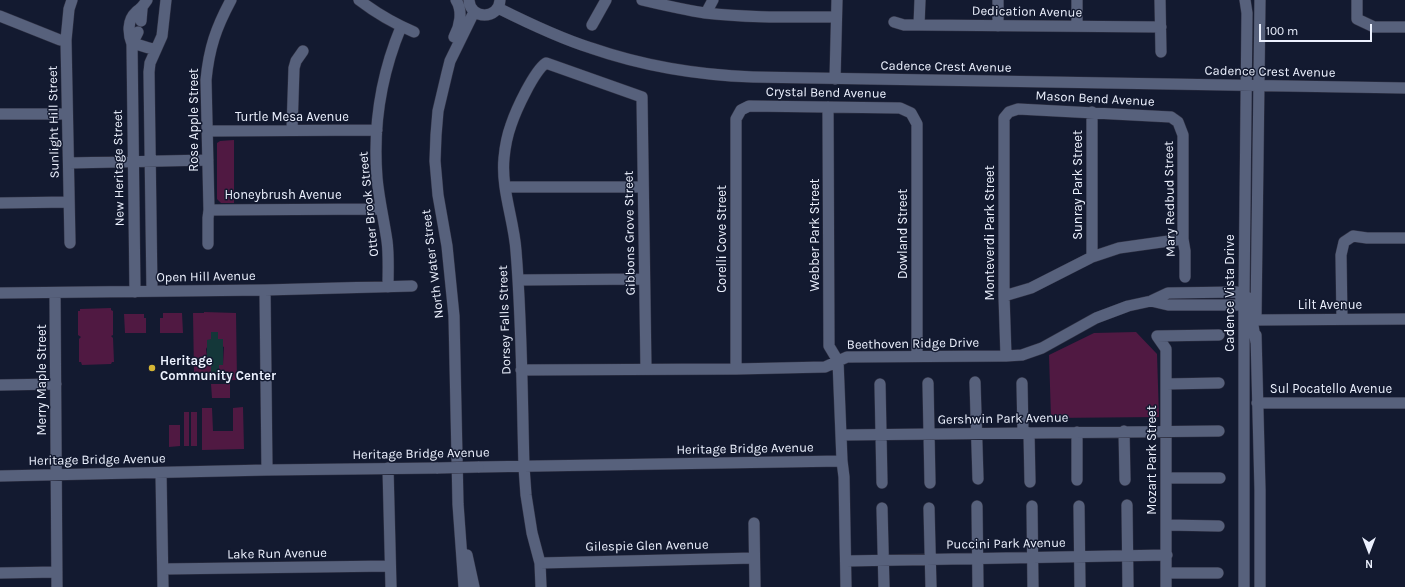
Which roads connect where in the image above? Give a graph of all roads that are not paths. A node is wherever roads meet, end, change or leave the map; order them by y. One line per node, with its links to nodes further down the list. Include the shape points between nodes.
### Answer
1 (72, 0): 33 (street, Sunlight Hill Street)
2 (166, 0): 35 (street, via 164,29)
3 (231, 0): 54 (street, Rose Apple Street, via 217,28 208,61)
4 (359, 0): 29 (street)
5 (456, 0): 38 (street, via 460,20)
6 (469, 0): 20 (street)
7 (606, 0): 25 (street)
8 (642, 0): 21 (street)
9 (713, 0): 21 (street)
10 (837, 0): 23 (street)
11 (920, 0): 26 (street)
12 (998, 0): 27 (street)
13 (1077, 0): 28 (street)
14 (1160, 0): 30 (street)
15 (1245, 0): 41 (street, Cadence Vista Drive)
16 (1260, 0): 42 (street, Cadence Vista Drive)
17 (1357, 0): 31 (street, via 1357,19 1374,27)
18 (144, 4): 34 (street, New Heritage Street, via 140,27); 34 (street, New Heritage Street, via 130,21 129,34)
19 (499, 4): 20 (street, via 494,13 489,15 478,15); 40 (street, Cadence Crest Avenue, via 576,43 655,66 743,77)
20 (474, 12): 38 (street, North Water Street)
21 (706, 13): 23 (street, via 769,17)
22 (0, 16): 33 (street, via 60,40)
23 (836, 17): 40 (street)
24 (894, 22): 26 (street, Dedication Avenue)
25 (592, 25)
26 (919, 25): 27 (street, Dedication Avenue)
27 (998, 26): 28 (street, Dedication Avenue)
28 (1077, 26): 30 (street, Dedication Avenue)
29 (402, 27): 32 (street); 53 (street, Otter Brook Street, via 386,69)
30 (1161, 27): 37 (street)
31 (1405, 27)
32 (414, 32)
33 (66, 40): 50 (street, Sunlight Hill Street)
34 (132, 44): 35 (street); 57 (street, New Heritage Street)
35 (156, 49): 55 (street, via 149,72)
36 (303, 51): 52 (street, via 294,68)
37 (1161, 52)
38 (450, 61): 136 (street, North Water Street, via 438,111 435,160 454,316)
39 (546, 63): 60 (street, Gibbons Grove Street, via 642,97); 61 (street, Dorsey Falls Street, via 534,75 511,125 504,160)
40 (835, 79): 41 (street, Cadence Crest Avenue)
41 (1245, 85): 42 (street, Cadence Crest Avenue); 59 (street, Cadence Vista Drive)
42 (1259, 86): 43 (street, Cadence Crest Avenue); 62 (street, Cadence Vista Drive)
43 (1405, 88)
44 (828, 107): 45 (street, Crystal Bend Avenue, via 748,106); 48 (street, Crystal Bend Avenue, via 900,108); 92 (street, Webber Park Street, via 829,346)
45 (740, 110): 94 (street, Corelli Cove Street, via 736,119)
46 (1009, 112): 47 (street, Mason Bend Avenue, via 1018,109); 83 (street, Monteverdi Park Street, via 1004,118)
47 (1092, 112): 51 (street, Mason Bend Avenue, via 1171,117); 71 (street, Sunray Park Street)
48 (911, 113): 90 (street, Dowland Street, via 917,124)
49 (0, 114): 50 (street)
50 (67, 114): 58 (street, Sunlight Hill Street)
51 (1178, 122): 68 (street, Mary Redbud Street, via 1183,136)
52 (292, 130): 53 (street, Turtle Mesa Avenue); 54 (street, Turtle Mesa Avenue)
53 (377, 130): 65 (street, Otter Brook Street, via 377,179)
54 (208, 131): 56 (street, Rose Apple Street)
55 (151, 160): 56 (street); 57 (street); 79 (street)
56 (208, 160): 66 (street, Rose Apple Street)
57 (133, 161): 58 (street); 80 (street, New Heritage Street)
58 (69, 163): 63 (street, Sunlight Hill Street)
59 (1245, 183): 62 (street); 84 (street, Cadence Vista Drive)
60 (643, 187): 61 (street); 73 (street, Gibbons Grove Street)
61 (505, 188): 74 (street, Dorsey Falls Street, via 516,242)
62 (1258, 190): 76 (street, Cadence Vista Drive)
63 (69, 202): 64 (street); 69 (street, Sunlight Hill Street)
64 (0, 203)
65 (381, 209): 66 (street, Honeybrush Avenue); 77 (street, Otter Brook Street, via 387,240)
66 (209, 210): 70 (street, Rose Apple Street)
67 (1405, 238): 85 (street, via 1353,236 1344,242 1341,255)
68 (1183, 239): 71 (street, via 1119,248); 72 (street, Mary Redbud Street)
69 (70, 243)
70 (208, 244)
71 (1092, 257): 83 (street, via 1030,288)
72 (1185, 277)
73 (644, 279): 74 (street); 93 (street, Gibbons Grove Street)
74 (519, 280): 95 (street, Dorsey Falls Street)
75 (412, 286): 77 (street, Open Hill Avenue)
76 (1256, 286): 84 (street); 87 (street, Cadence Vista Drive)
77 (388, 287): 78 (street, Open Hill Avenue)
78 (265, 290): 79 (street, Open Hill Avenue); 118 (street)
79 (152, 291): 80 (street, Open Hill Avenue)
80 (135, 292): 82 (street, Open Hill Avenue)
81 (0, 293): 82 (street, Open Hill Avenue)
82 (55, 293): 100 (street, Merry Maple Street)
83 (1004, 296): 91 (street, Monteverdi Park Street)
84 (1244, 299): 89 (street, via 1251,311); 91 (street, Beethoven Ridge Drive, via 1237,306 1168,305 1151,302 1128,306 1096,318 1042,348 1022,355); 171 (street, Cadence Vista Drive)
85 (1342, 319): 86 (street, Lilt Avenue); 87 (street, Lilt Avenue)
86 (1405, 319)
87 (1256, 320): 89 (street, Cadence Vista Drive)
88 (1219, 335): 102 (street, Mozart Park Street, via 1157,336 1166,349)
89 (1256, 342): 104 (street, Cadence Vista Drive)
90 (917, 356): 91 (street, Beethoven Ridge Drive); 92 (street, Beethoven Ridge Drive, via 847,357)
91 (1006, 356)
92 (838, 361): 94 (street, Beethoven Ridge Drive, via 825,367); 113 (street)
93 (646, 369): 94 (street, Beethoven Ridge Drive); 95 (street, Beethoven Ridge Drive)
94 (736, 369)
95 (521, 370): 116 (street, Dorsey Falls Street)
96 (975, 382): 111 (street)
97 (1022, 382): 109 (street)
98 (928, 383): 112 (street)
99 (1219, 383): 102 (street)
100 (56, 384): 103 (street); 120 (street, Merry Maple Street)
101 (880, 384): 114 (street)
102 (1166, 384): 106 (street, Mozart Park Street)
103 (0, 385)
104 (1257, 403): 105 (street, Sul Pocatello Avenue); 172 (street, Cadence Vista Drive)
105 (1405, 403)
106 (1165, 430): 107 (street, Gershwin Park Avenue); 108 (street, Gershwin Park Avenue); 122 (street, Mozart Park Street)
107 (1124, 431): 110 (street, Gershwin Park Avenue); 126 (street)
108 (1219, 431)
109 (1026, 432): 110 (street, Gershwin Park Avenue); 111 (street, Gershwin Park Avenue); 127 (street)
110 (1077, 432): 125 (street)
111 (976, 433): 112 (street, Gershwin Park Avenue); 124 (street)
112 (929, 434): 114 (street, Gershwin Park Avenue); 129 (street)
113 (841, 435): 114 (street, Gershwin Park Avenue); 115 (street)
114 (881, 435): 128 (street)
115 (842, 461): 116 (street, Heritage Bridge Avenue); 147 (street)
116 (524, 467): 117 (street, Heritage Bridge Avenue, bridge); 149 (street, Dorsey Falls Street, via 532,533)
117 (388, 468): 118 (street, Heritage Bridge Avenue); 150 (street)
118 (267, 470): 119 (street, Heritage Bridge Avenue)
119 (161, 473): 120 (street, Heritage Bridge Avenue); 151 (street)
120 (56, 475): 121 (street, Heritage Bridge Avenue); 152 (street, Merry Maple Street)
121 (0, 476)
122 (1166, 478): 123 (street); 138 (street, Mozart Park Street)
123 (1220, 478)
124 (978, 479)
125 (1077, 480)
126 (1125, 480)
127 (1030, 482)
128 (882, 483)
129 (930, 483)
130 (1127, 505): 141 (street)
131 (977, 506): 145 (street)
132 (1032, 506): 144 (street)
133 (1079, 506): 142 (street)
134 (882, 508): 148 (street)
135 (929, 508): 146 (street)
136 (460, 520): 159 (street, North Water Street); 160 (street, North Water Street)
137 (754, 523): 143 (street)
138 (1166, 525): 139 (street); 140 (street, Mozart Park Street)
139 (1219, 526)
140 (1166, 555): 141 (street, Puccini Park Avenue); 154 (street, Mozart Park Street)
141 (1128, 556): 142 (street, Puccini Park Avenue); 169 (street)
142 (1079, 557): 144 (street, Puccini Park Avenue); 168 (street)
143 (754, 558): 149 (street, Gilespie Glen Avenue); 162 (street)
144 (1032, 558): 145 (street, Puccini Park Avenue); 167 (street)
145 (978, 559): 146 (street, Puccini Park Avenue); 166 (street)
146 (930, 560): 148 (street, Puccini Park Avenue); 165 (street)
147 (846, 561): 148 (street, Puccini Park Avenue); 163 (street)
148 (883, 561): 164 (street)
149 (540, 563): 161 (street, Dorsey Falls Street)
150 (390, 566): 151 (street, Lake Run Avenue); 158 (street)
151 (163, 569): 157 (street)
152 (57, 572): 153 (street); 156 (street, Merry Maple Street)
153 (0, 573)
154 (1166, 573): 155 (street); 170 (street, Mozart Park Street)
155 (1218, 573)
156 (57, 587)
157 (163, 587)
158 (391, 587)
159 (464, 587)
160 (474, 587)
161 (541, 587)
162 (755, 587)
163 (846, 587)
164 (884, 587)
165 (931, 587)
166 (978, 587)
167 (1033, 587)
168 (1080, 587)
169 (1128, 587)
170 (1166, 587)
171 (1244, 587)
172 (1260, 587)

